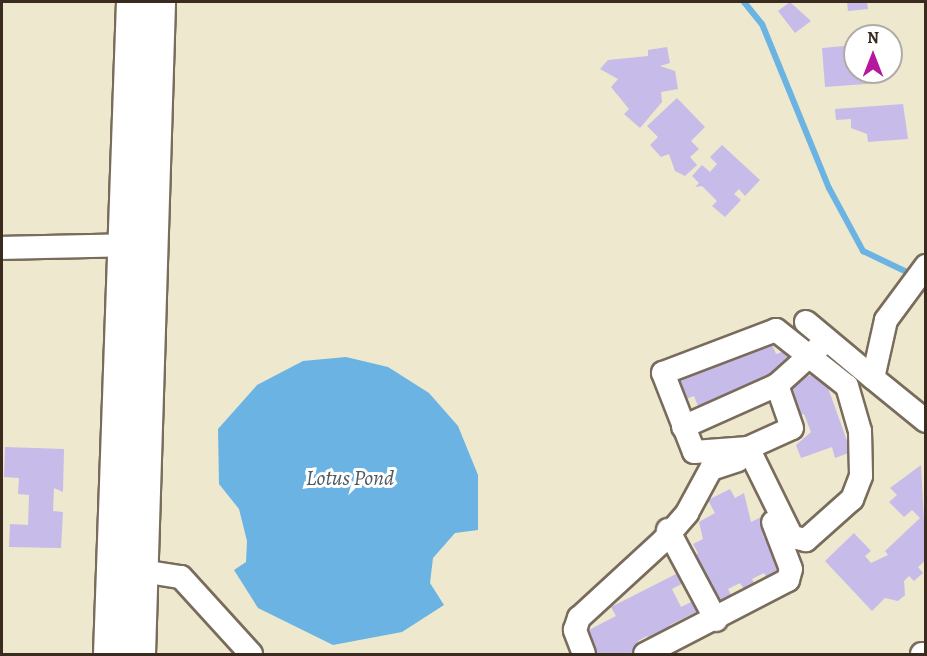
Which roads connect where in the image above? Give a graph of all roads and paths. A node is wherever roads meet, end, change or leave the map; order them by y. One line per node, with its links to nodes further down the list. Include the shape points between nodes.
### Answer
1 (133, 2): 3 (street)
2 (159, 2): 3 (street)
3 (137, 245): 4 (street); 14 (street)
4 (2, 248)
5 (919, 274): 9 (street, via 886,320)
6 (806, 322): 7 (street)
7 (827, 340): 8 (street); 9 (street)
8 (807, 357): 10 (street); 12 (street, via 772,330 666,369 665,381); 13 (street, via 847,386 855,402 861,476 852,499 818,533 799,540)
9 (873, 378): 11 (street)
10 (777, 385): 12 (street); 13 (street, via 792,428)
11 (926, 421)
12 (683, 427): 13 (street, via 699,454)
13 (748, 448)
14 (130, 500): 16 (street); 18 (street)
15 (668, 530): 17 (street); 17 (street, via 687,513 711,469 739,460 752,467 791,569 788,580); 21 (street, via 579,618 575,630)
16 (142, 571): 19 (street); 20 (street, via 181,577)
17 (716, 620): 22 (street)
18 (110, 654)
19 (139, 654)
20 (251, 654)
21 (584, 654)
22 (645, 654)

